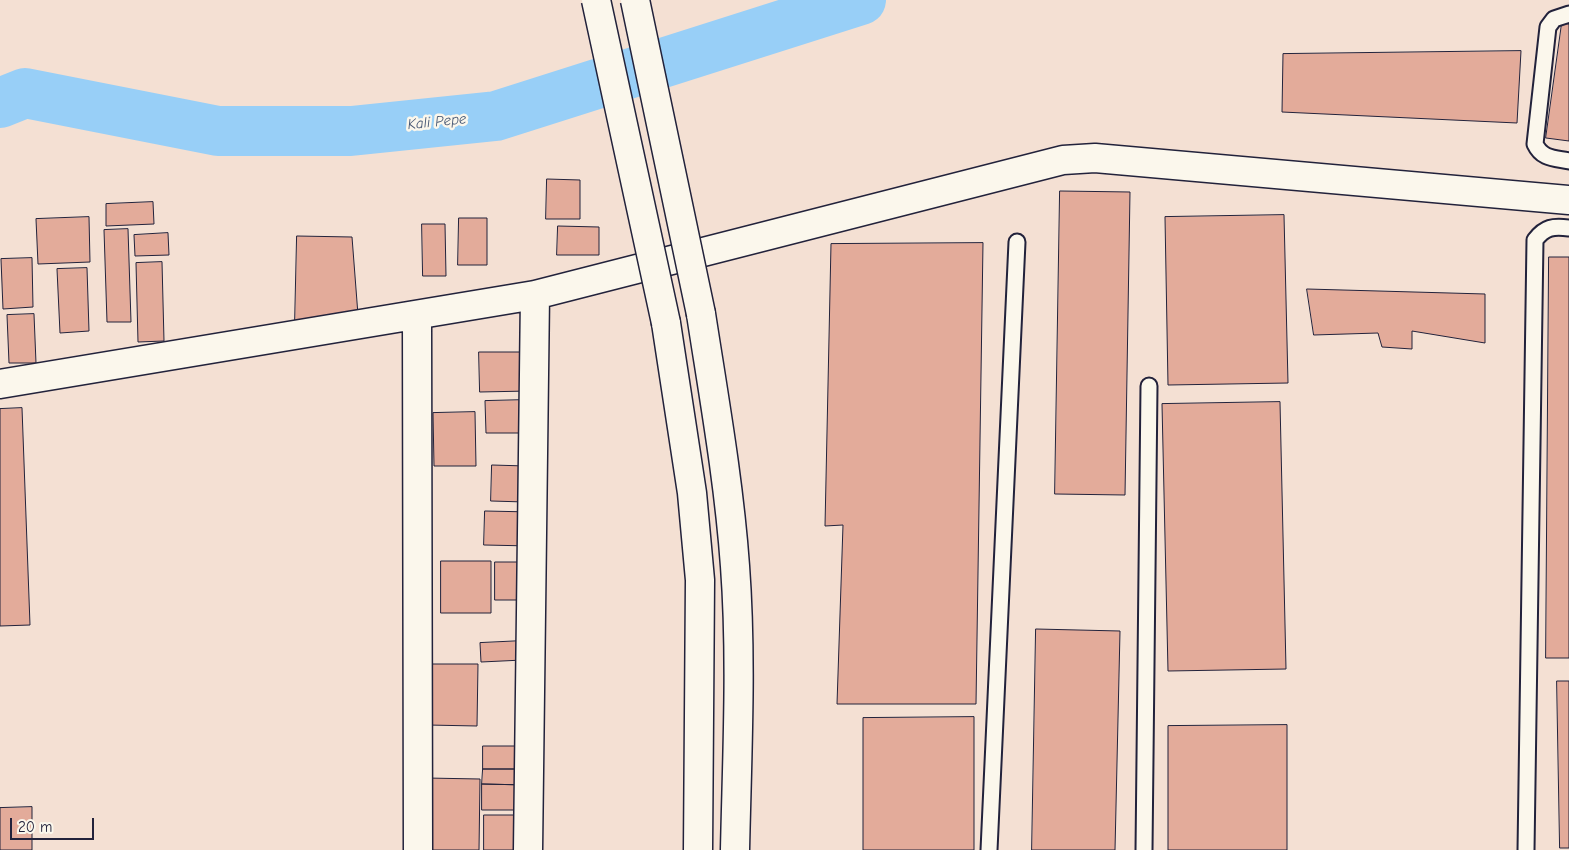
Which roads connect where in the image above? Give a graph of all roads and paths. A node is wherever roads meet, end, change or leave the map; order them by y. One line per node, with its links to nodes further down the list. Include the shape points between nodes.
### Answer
1 (596, 0): 14 (main road, bridge, via 666,323 692,493 700,580)
2 (635, 0): 15 (main road, bridge, via 701,314 727,494 735,566 738,665)
3 (1569, 14): 4 (lane, via 1554,19 1548,27 1535,144 1545,157)
4 (1569, 161)
5 (1569, 200): 8 (main road, via 1105,159 1063,160)
6 (1569, 228): 18 (lane, via 1551,227 1542,231 1535,240)
7 (1017, 242): 16 (lane)
8 (535, 296): 9 (main road); 13 (main road)
9 (417, 316): 10 (main road); 12 (main road)
10 (0, 384)
11 (1150, 386): 17 (lane)
12 (418, 850)
13 (528, 850)
14 (698, 850)
15 (735, 850)
16 (989, 850)
17 (1144, 850)
18 (1526, 850)

